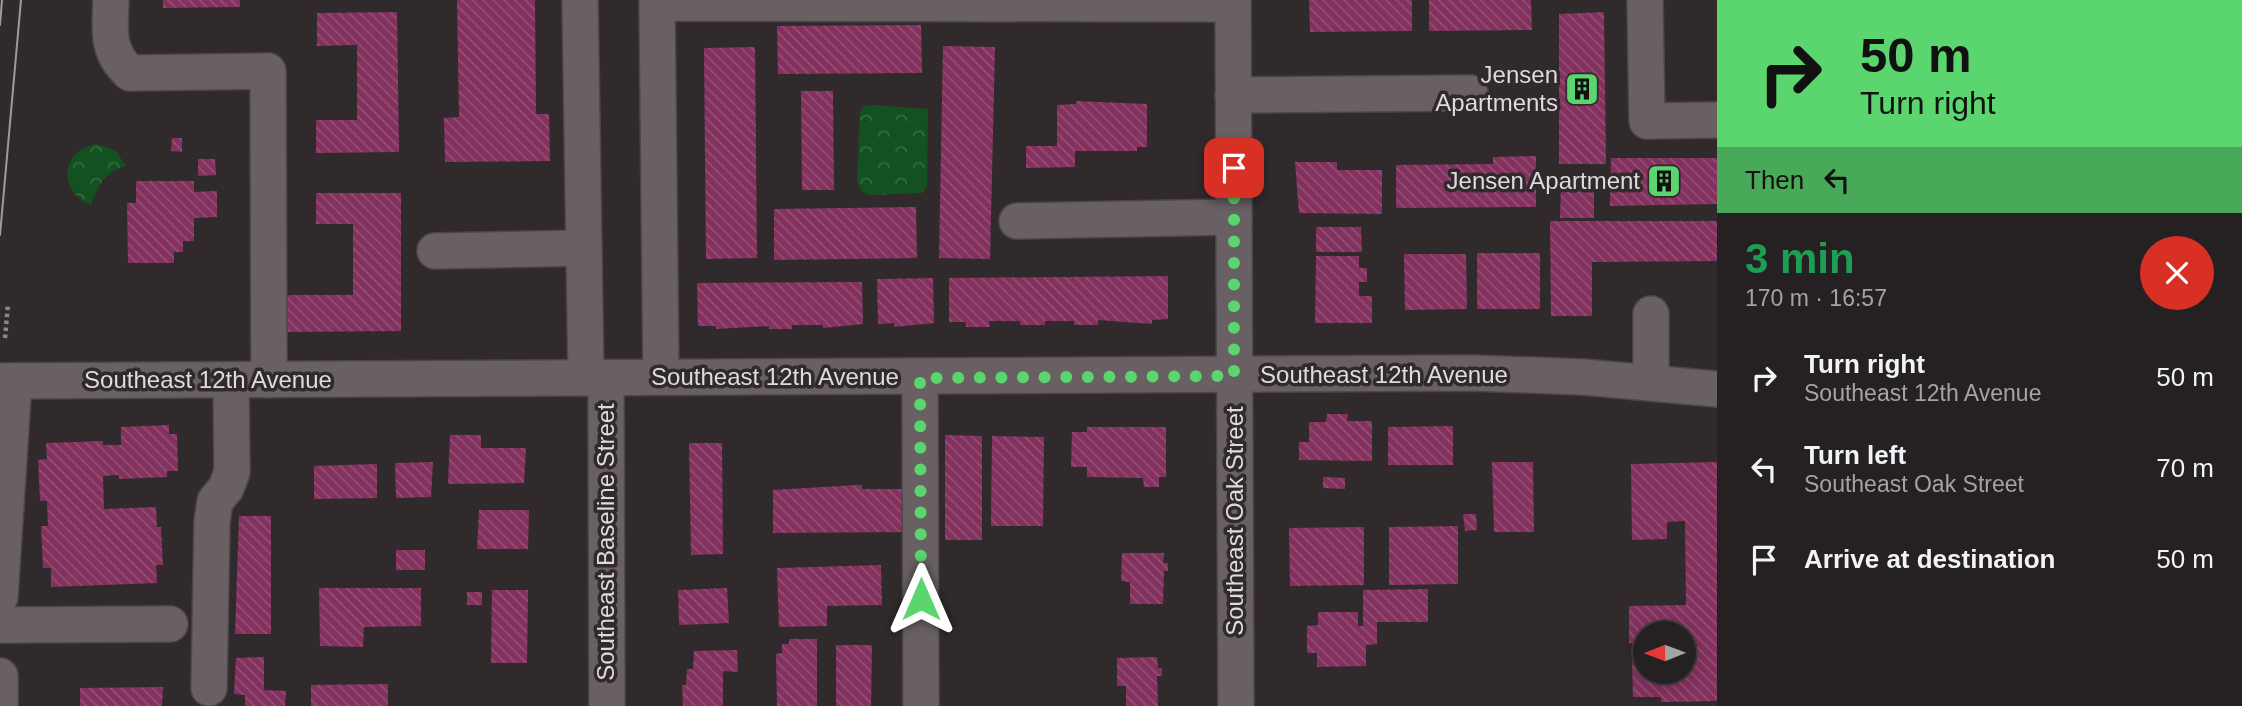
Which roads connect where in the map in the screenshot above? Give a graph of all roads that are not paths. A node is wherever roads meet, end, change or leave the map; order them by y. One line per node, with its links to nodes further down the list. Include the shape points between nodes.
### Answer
1 (111, 0): 18 (street, via 110,39 116,60 130,73 268,71)
2 (580, 0): 10 (street, Southeast Baseline Street)
3 (1645, 0): 7 (street, via 1647,121)
4 (1233, 2): 6 (street, Southeast Oak Street); 14 (street, via 657,3)
5 (1470, 93): 6 (street)
6 (1233, 95): 8 (street, Southeast Oak Street)
7 (1717, 120)
8 (1234, 217): 9 (street); 13 (street, Southeast Oak Street)
9 (1017, 221)
10 (584, 248): 11 (street); 15 (street, Southeast Baseline Street)
11 (435, 251)
12 (1651, 314): 20 (street)
13 (1234, 376): 16 (street, Southeast 12th Avenue); 20 (street, Southeast 12th Avenue, via 1473,373); 30 (street, Southeast Oak Street)
14 (661, 377): 15 (street, Southeast 12th Avenue); 16 (street, Southeast 12th Avenue)
15 (596, 378): 18 (street, Southeast 12th Avenue); 28 (street, Southeast Baseline Street)
16 (920, 378): 29 (street)
17 (231, 380): 18 (street, Southeast 12th Avenue); 19 (street, Southeast 12th Avenue); 26 (street, via 232,472 215,501 212,522)
18 (269, 380)
19 (7, 381): 22 (street)
20 (1651, 382): 21 (street, Southeast 12th Avenue)
21 (1717, 389)
22 (0, 597)
23 (170, 624): 24 (street)
24 (0, 625)
25 (0, 676): 27 (street)
26 (209, 688)
27 (0, 706)
28 (607, 706)
29 (921, 706)
30 (1236, 706)

